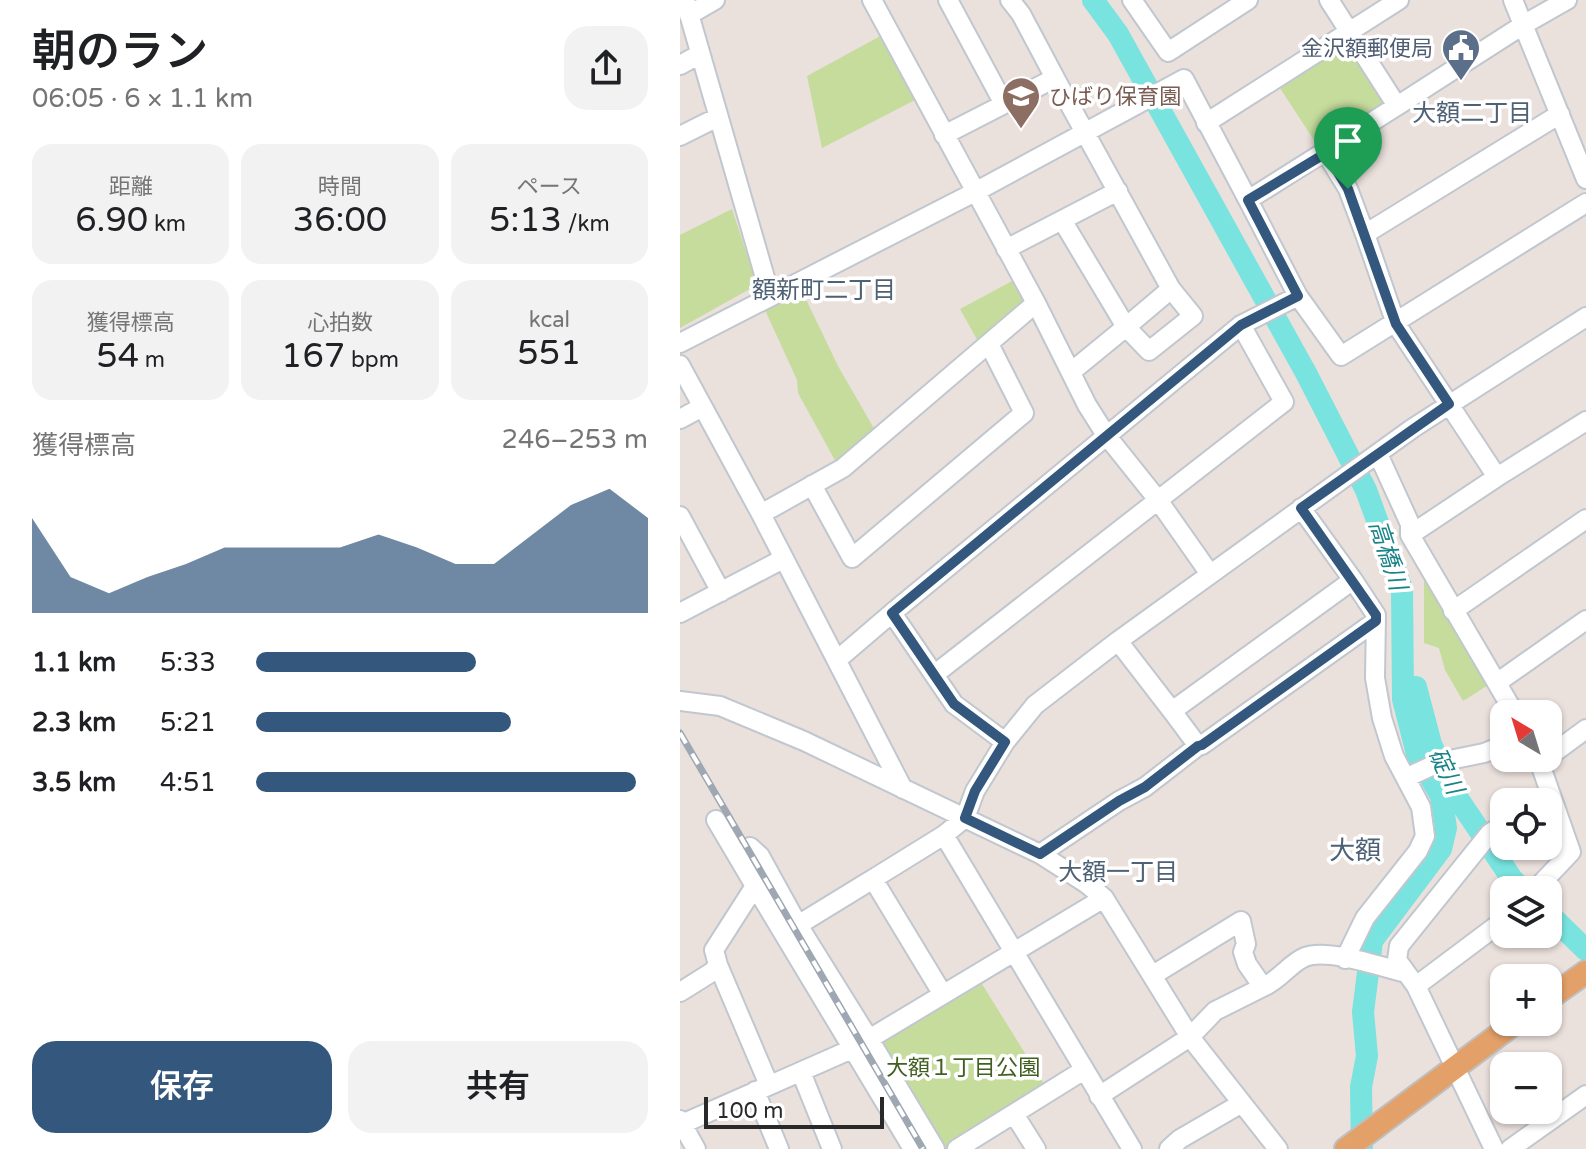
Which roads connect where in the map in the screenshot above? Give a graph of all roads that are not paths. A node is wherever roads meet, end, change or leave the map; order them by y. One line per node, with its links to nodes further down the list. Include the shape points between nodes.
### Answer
1 (715, 0): 11 (street)
2 (872, 0): 25 (street)
3 (948, 0): 19 (street)
4 (1010, 0): 17 (street)
5 (1132, 0): 14 (street)
6 (1248, 0): 14 (street)
7 (1329, 0): 13 (street)
8 (1399, 0): 13 (street)
9 (1513, 0): 12 (street)
10 (1567, 0): 12 (street)
11 (687, 7): 15 (street)
12 (1523, 25): 20 (street); 21 (street)
13 (1349, 32): 20 (street); 23 (street)
14 (1168, 52): 18 (street)
15 (700, 54): 16 (street); 22 (street)
16 (680, 65)
17 (1055, 78): 19 (street); 24 (street)
18 (1181, 81): 23 (street); 24 (street)
19 (1004, 104): 25 (street)
20 (1397, 106): 27 (street)
21 (1560, 114): 28 (street); 34 (street)
22 (718, 117): 26 (street); 37 (street)
23 (1206, 123): 31 (street)
24 (1086, 131): 29 (street); 30 (street)
25 (944, 135): 30 (street)
26 (680, 136)
27 (1326, 153): 31 (street); 34 (street, via 1348,189)
28 (1586, 179)
29 (1118, 191): 33 (street); 36 (street)
30 (975, 192): 35 (street); 37 (street)
31 (1248, 200): 38 (street)
32 (1586, 203): 42 (street)
33 (1062, 220): 35 (street); 43 (street)
34 (1365, 234): 42 (street)
35 (1006, 249): 39 (street)
36 (1171, 289): 43 (street); 43 (street, via 1193,316 1149,351)
37 (770, 295): 44 (street)
38 (1294, 297): 41 (street); 42 (street, via 1341,356)
39 (1036, 303): 45 (street); 47 (street)
40 (1586, 317): 48 (street)
41 (1245, 323): 52 (street); 56 (street, via 1284,402)
42 (1396, 324): 48 (street)
43 (1126, 327): 47 (street)
44 (680, 343)
45 (989, 344): 55 (street, via 843,468); 55 (street, via 1024,413 852,558)
46 (680, 365): 49 (street)
47 (1071, 372): 52 (street)
48 (1449, 404): 53 (street); 54 (street)
49 (702, 407): 50 (street); 58 (street)
50 (680, 419)
51 (1586, 421): 54 (street)
52 (1106, 435): 56 (street); 69 (street)
53 (1376, 456): 57 (street); 61 (street, via 1410,524)
54 (1497, 477): 61 (street)
55 (812, 485): 58 (street)
56 (1158, 500): 64 (street); 74 (street)
57 (1301, 508): 64 (street); 65 (street)
58 (761, 514): 63 (street)
59 (680, 516): 62 (street)
60 (1586, 519): 67 (street)
61 (1410, 535): 67 (street)
62 (687, 545): 66 (street)
63 (783, 559): 66 (street); 73 (street)
64 (1210, 574): 72 (street)
65 (1353, 580): 71 (street); 78 (street)
66 (721, 592): 68 (street)
67 (1453, 611): 75 (street)
68 (680, 613)
69 (892, 613): 73 (street); 74 (street)
70 (1586, 620): 75 (street)
71 (1376, 621): 81 (street); 101 (street, via 1375,678 1382,718 1394,756 1421,807 1425,836 1365,918)
72 (1118, 641): 78 (street); 80 (street, via 1035,705)
73 (837, 660): 85 (street)
74 (935, 674): 80 (street, via 954,704)
75 (1498, 682): 76 (street)
76 (1508, 700)
77 (680, 701): 85 (street, via 720,706)
78 (1172, 711): 81 (street)
79 (1586, 729): 82 (street)
80 (1005, 742): 86 (street)
81 (1198, 746): 93 (street)
82 (1562, 746)
83 (1490, 751): 84 (street, via 1440,762)
84 (1412, 775)
85 (903, 789): 86 (street)
86 (965, 818): 89 (street); 93 (street)
87 (716, 820): 96 (street)
88 (1562, 823): 92 (street)
89 (944, 835): 95 (street); 100 (street)
90 (1490, 836): 105 (street, via 1399,946 1397,960)
91 (750, 847): 98 (street)
92 (1578, 847): 94 (street)
93 (1040, 854): 97 (street)
94 (1549, 876)
95 (873, 879): 98 (street); 109 (street)
96 (755, 886): 102 (street, via 714,950); 112 (street)
97 (1104, 898): 100 (street); 104 (street)
98 (798, 925): 112 (street)
99 (1490, 929): 105 (street)
100 (1014, 952): 109 (street); 114 (street)
101 (1350, 960): 105 (street); 106 (street, via 1323,954 1304,957)
102 (718, 965): 108 (street); 116 (street)
103 (1586, 972): 107 (main road)
104 (1153, 975): 106 (street, via 1241,921 1243,952); 111 (street)
105 (1411, 979): 113 (street)
106 (1263, 987): 111 (street, via 1215,1011)
107 (1562, 989)
108 (680, 992)
109 (942, 993): 112 (street)
110 (1497, 1036): 113 (main road)
111 (1190, 1037): 118 (street); 119 (street)
112 (860, 1044): 115 (street); 125 (street); 126 (street)
113 (1455, 1067): 132 (main road); 133 (street)
114 (1084, 1070): 118 (street); 120 (street)
115 (801, 1072): 116 (street); 124 (street)
116 (762, 1088): 121 (street); 123 (street)
117 (1586, 1095): 134 (street)
118 (1099, 1096): 129 (street)
119 (1242, 1103): 130 (street); 131 (street)
120 (1014, 1114): 127 (street); 128 (street)
121 (681, 1122): 122 (street)
122 (696, 1149)
123 (779, 1149)
124 (832, 1149)
125 (913, 1149)
126 (935, 1149)
127 (957, 1149)
128 (1036, 1149)
129 (1132, 1149)
130 (1169, 1149)
131 (1278, 1149)
132 (1346, 1149)
133 (1494, 1149)
134 (1510, 1149)

